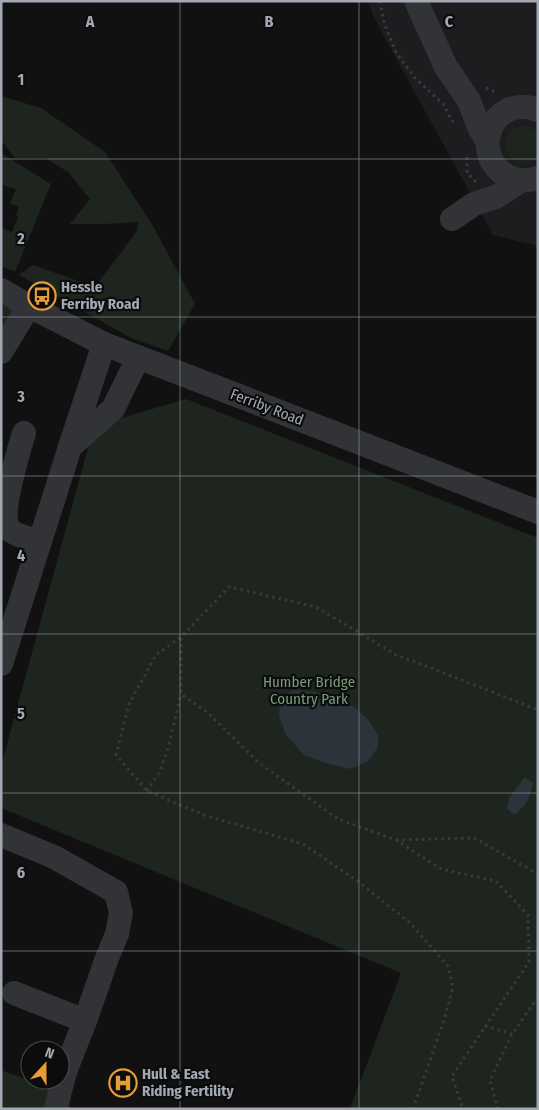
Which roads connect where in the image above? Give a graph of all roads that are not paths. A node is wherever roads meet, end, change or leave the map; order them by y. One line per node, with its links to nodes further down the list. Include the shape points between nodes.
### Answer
1 (416, 1): 2 (street, via 446,67)
2 (475, 92): 3 (street, via 497,114); 4 (street)
3 (523, 105): 4 (street, via 500,116)
4 (481, 150): 5 (street, via 507,177); 6 (street)
5 (533, 179): 6 (street, via 496,197)
6 (478, 196): 7 (street)
7 (452, 219)
8 (1, 290): 9 (street, Ferriby Road)
9 (29, 306): 10 (street, Ferriby Road); 11 (street)
10 (104, 344): 12 (street, Ferriby Road); 14 (street)
11 (1, 352)
12 (138, 358): 14 (street, via 113,409); 16 (street, Ferriby Road)
13 (24, 433): 15 (street)
14 (70, 447): 17 (street)
15 (7, 466): 17 (street, via 4,518 8,528 13,533)
16 (538, 512)
17 (40, 542): 18 (street)
18 (1, 664)
19 (1, 835): 21 (street, via 54,857 116,892 121,913 117,934)
20 (14, 993): 21 (street)
21 (85, 1021): 22 (street, via 66,1069)
22 (56, 1109)

